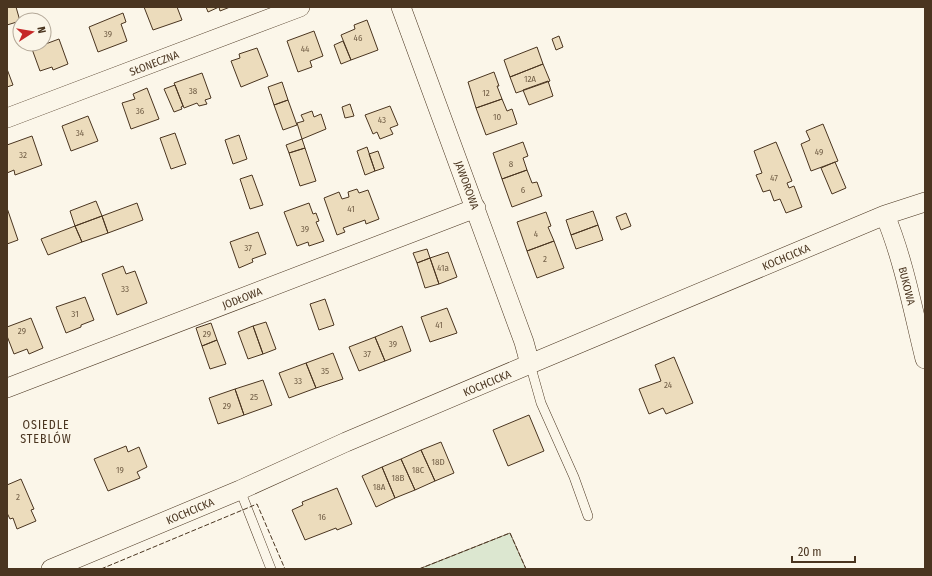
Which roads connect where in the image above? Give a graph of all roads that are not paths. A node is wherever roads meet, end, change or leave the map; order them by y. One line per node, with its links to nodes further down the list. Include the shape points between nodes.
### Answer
1 (300, 7): 3 (street, SŁONECZNA)
2 (401, 7): 5 (street, JAWOROWA)
3 (7, 118)
4 (925, 202): 6 (street, KOCHCICKA)
5 (476, 208): 8 (street, JAWOROWA); 9 (street, JODŁOWA)
6 (885, 215): 7 (street, BUKOWA, via 900,258); 8 (street, KOCHCICKA)
7 (925, 359)
8 (530, 364): 10 (street, KOCHCICKA); 11 (lane, via 541,403 574,477)
9 (7, 388)
10 (240, 490): 12 (street, KOCHCICKA); 13 (lane)
11 (588, 516)
12 (58, 568)
13 (271, 569)

